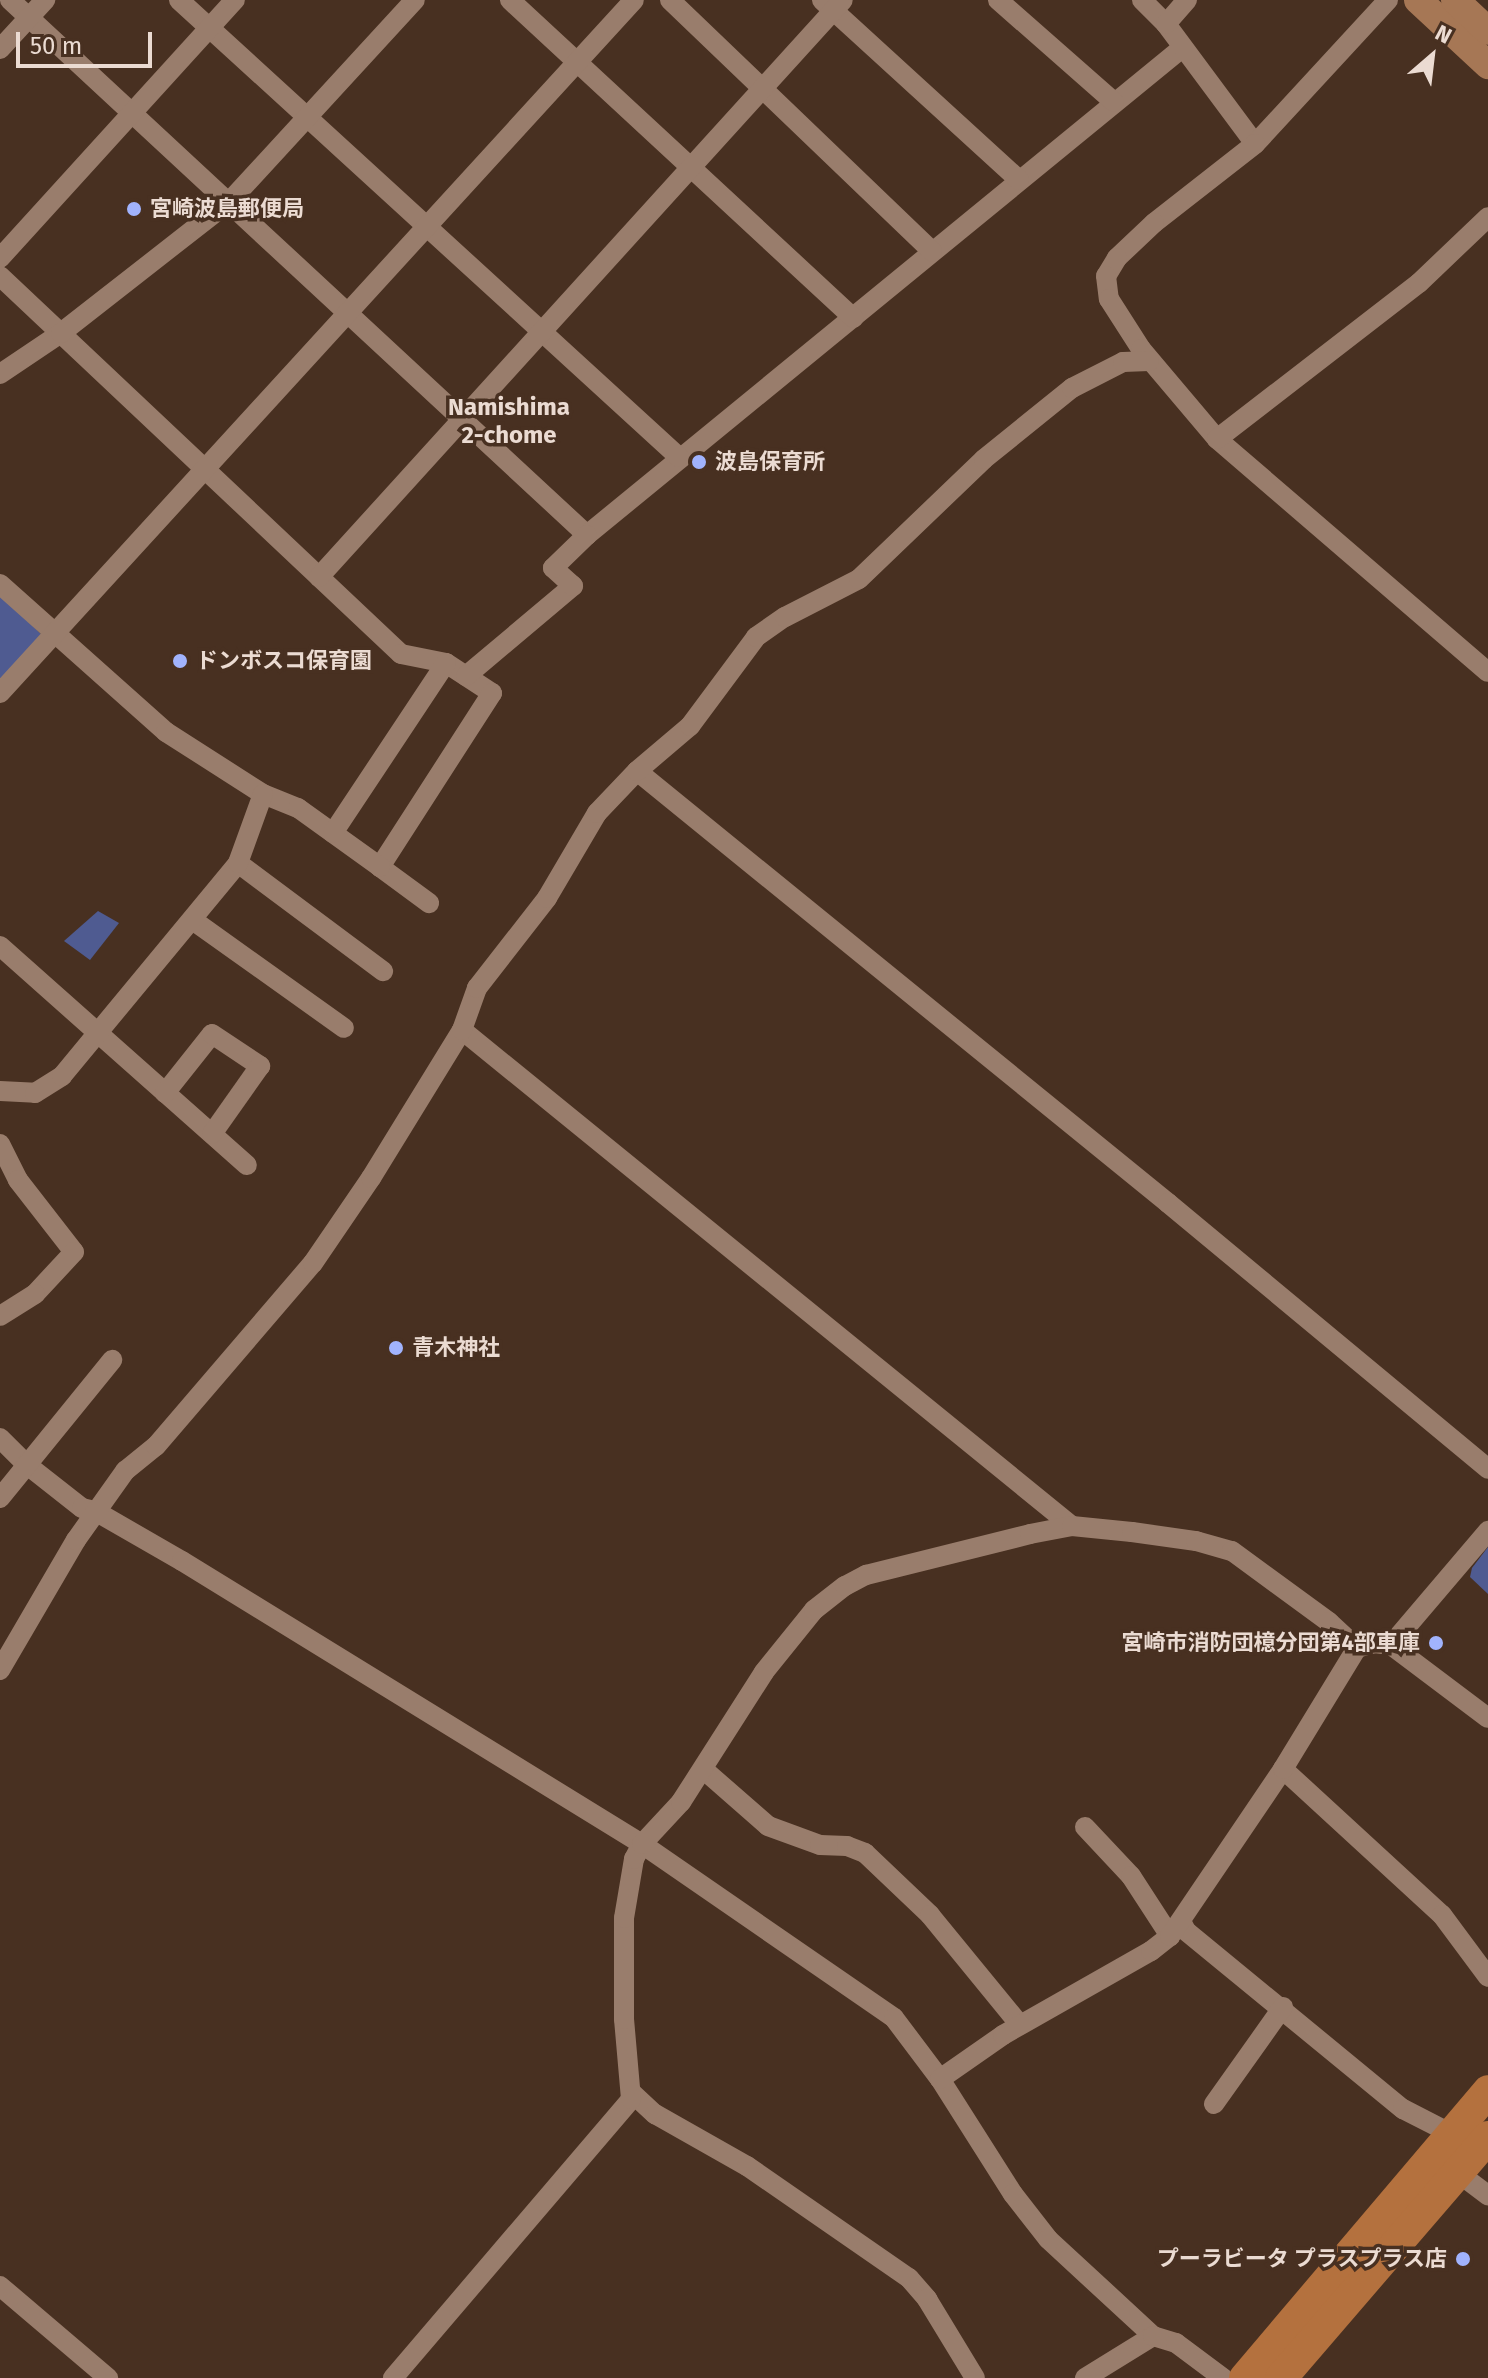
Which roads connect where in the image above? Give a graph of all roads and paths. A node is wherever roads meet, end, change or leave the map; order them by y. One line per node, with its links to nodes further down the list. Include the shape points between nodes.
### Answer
1 (10, 0): 16 (street)
2 (45, 0): 16 (street)
3 (179, 0): 18 (street)
4 (235, 0): 18 (street)
5 (415, 0): 27 (street)
6 (510, 0): 22 (street)
7 (634, 0): 22 (street)
8 (670, 0): 24 (street)
9 (998, 0): 25 (street)
10 (1142, 0): 17 (street)
11 (1187, 0): 17 (street)
12 (1388, 0): 28 (street)
13 (1418, 0): 23 (street)
14 (1455, 0): 19 (street)
15 (833, 3): 24 (street); 30 (street)
16 (29, 17): 21 (street); 26 (street)
17 (1166, 24): 20 (street)
18 (210, 28): 26 (street); 27 (street)
19 (1488, 31)
20 (1182, 48): 25 (street); 28 (street)
21 (0, 49)
22 (577, 63): 29 (street); 33 (street)
23 (1488, 65)
24 (765, 90): 29 (street); 34 (street)
25 (1114, 102): 30 (street)
26 (133, 113): 31 (street); 35 (street)
27 (307, 117): 31 (street); 33 (street)
28 (1255, 144): 41 (street, via 1154,223 1106,276 1109,299)
29 (691, 167): 38 (street); 39 (street)
30 (1019, 180): 34 (street)
31 (230, 201): 37 (street); 40 (street)
32 (1488, 217): 44 (street, via 1419,283)
33 (427, 227): 37 (street); 39 (street)
34 (932, 251): 38 (street)
35 (0, 258)
36 (0, 276): 40 (street)
37 (349, 313): 43 (street); 46 (street)
38 (853, 318): 45 (street)
39 (542, 332): 43 (street); 45 (street)
40 (61, 333): 42 (street); 46 (street)
41 (1149, 361): 44 (street); 55 (street, via 1123,362 1072,388 984,459 859,579 756,637 690,726)
42 (0, 374)
43 (463, 419): 47 (street); 48 (street)
44 (1217, 439): 52 (street)
45 (679, 457): 47 (street)
46 (206, 469): 48 (street); 50 (street)
47 (587, 535): 53 (street, via 553,568 573,586)
48 (319, 577): 51 (street, via 401,654)
49 (0, 584): 50 (street)
50 (55, 635): 54 (street); 56 (street, via 166,732)
51 (446, 663): 53 (street); 57 (street)
52 (1488, 672)
53 (466, 676): 59 (street, via 492,693)
54 (0, 693)
55 (637, 771): 65 (street, via 597,813 547,898 477,988); 76 (street)
56 (263, 794): 57 (street, via 298,808); 58 (street)
57 (333, 833): 59 (street)
58 (238, 863): 61 (street); 63 (street)
59 (380, 867): 60 (street)
60 (429, 903)
61 (194, 921): 64 (street); 66 (street, via 170,942)
62 (0, 946): 66 (street)
63 (383, 971)
64 (344, 1028)
65 (462, 1030): 78 (street, via 371,1178 288,1296 156,1446 125,1471); 79 (street)
66 (97, 1032): 67 (street, via 62,1076 35,1093); 68 (street)
67 (0, 1091)
68 (165, 1093): 69 (street); 69 (street, via 212,1034 260,1066)
69 (212, 1134): 71 (street)
70 (0, 1144): 72 (street, via 18,1180 74,1252 35,1294)
71 (247, 1165)
72 (0, 1316)
73 (112, 1360): 75 (street)
74 (1, 1437): 75 (street)
75 (26, 1464): 77 (street); 78 (street, via 82,1508)
76 (1488, 1469)
77 (0, 1498)
78 (95, 1511): 83 (street); 88 (street)
79 (1072, 1526): 82 (street, via 1165,1536 1232,1551); 85 (street, via 866,1575 845,1586 814,1610 764,1672)
80 (1488, 1531): 81 (street)
81 (1391, 1645): 82 (street); 84 (street)
82 (1357, 1648): 86 (street)
83 (0, 1670)
84 (1488, 1718)
85 (703, 1769): 88 (street); 92 (street, via 768,1826 820,1845 865,1853 930,1915)
86 (1283, 1769): 89 (street); 90 (street, via 1442,1915)
87 (1085, 1827): 89 (street)
88 (642, 1844): 93 (street, via 894,2018); 95 (street, via 634,1859 624,1918 624,2019)
89 (1176, 1929): 91 (street, via 1186,1931); 92 (street, via 1151,1951)
90 (1488, 1977)
91 (1283, 2007): 96 (street); 97 (street, via 1403,2109)
92 (1020, 2025): 93 (street)
93 (940, 2079): 102 (street, via 1048,2239)
94 (1488, 2091): 97 (main road)
95 (631, 2092): 104 (street, via 631,2099); 105 (street, via 655,2114 788,2192 909,2278)
96 (1214, 2104)
97 (1450, 2133): 108 (main road)
98 (1488, 2137): 99 (main road)
99 (1457, 2172): 100 (street); 109 (main road)
100 (1488, 2195)
101 (0, 2286): 103 (street)
102 (1153, 2336): 106 (street); 107 (street, via 1176,2343)
103 (108, 2378)
104 (393, 2378)
105 (975, 2378)
106 (1085, 2378)
107 (1223, 2378)
108 (1245, 2378)
109 (1281, 2378)

